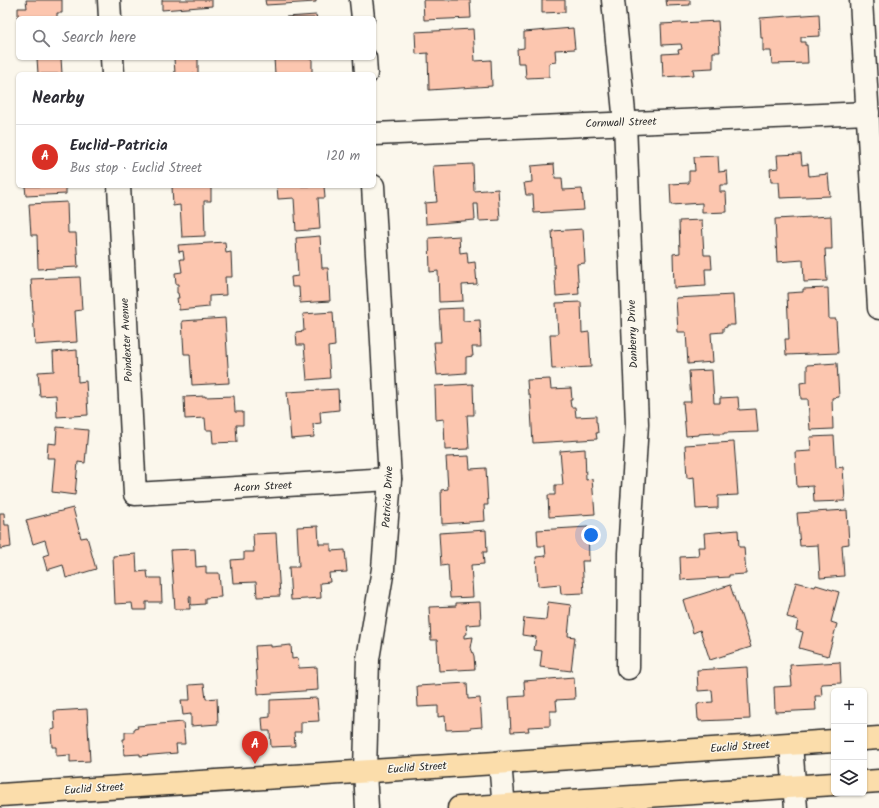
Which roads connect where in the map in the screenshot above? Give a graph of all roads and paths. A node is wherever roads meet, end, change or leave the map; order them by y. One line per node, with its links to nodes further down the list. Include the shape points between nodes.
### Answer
1 (109, 0): 5 (street)
2 (361, 0): 6 (street)
3 (613, 0): 12 (street, Danberry Drive)
4 (861, 0): 11 (street)
5 (110, 16)
6 (363, 16)
7 (112, 60): 9 (street)
8 (365, 60): 10 (street)
9 (113, 72)
10 (366, 72)
11 (868, 113): 12 (street, Cornwall Street); 16 (street)
12 (624, 123): 13 (street, Cornwall Street); 19 (street, Danberry Drive, via 637,424 630,553)
13 (376, 134)
14 (119, 188): 18 (street, Poindexter Avenue)
15 (373, 188): 17 (street, Patricia Drive)
16 (879, 308)
17 (390, 479): 18 (street, Acorn Street); 25 (street, Patricia Drive, via 383,570 368,659)
18 (135, 494)
19 (628, 668)
20 (879, 738): 21 (main road)
21 (867, 739)
22 (831, 741): 23 (main road, Euclid Street)
23 (791, 744): 24 (main road, Euclid Street); 29 (street)
24 (500, 762): 25 (main road, Euclid Street); 32 (street)
25 (365, 771): 31 (main road, Euclid Street); 33 (street, Patricia Drive)
26 (879, 781): 27 (main road)
27 (867, 782)
28 (831, 784): 29 (main road)
29 (795, 786): 32 (main road); 35 (street)
30 (0, 795): 31 (main road, Euclid Street)
31 (69, 799)
32 (504, 806): 34 (main road)
33 (367, 808)
34 (459, 808)
35 (796, 808)

